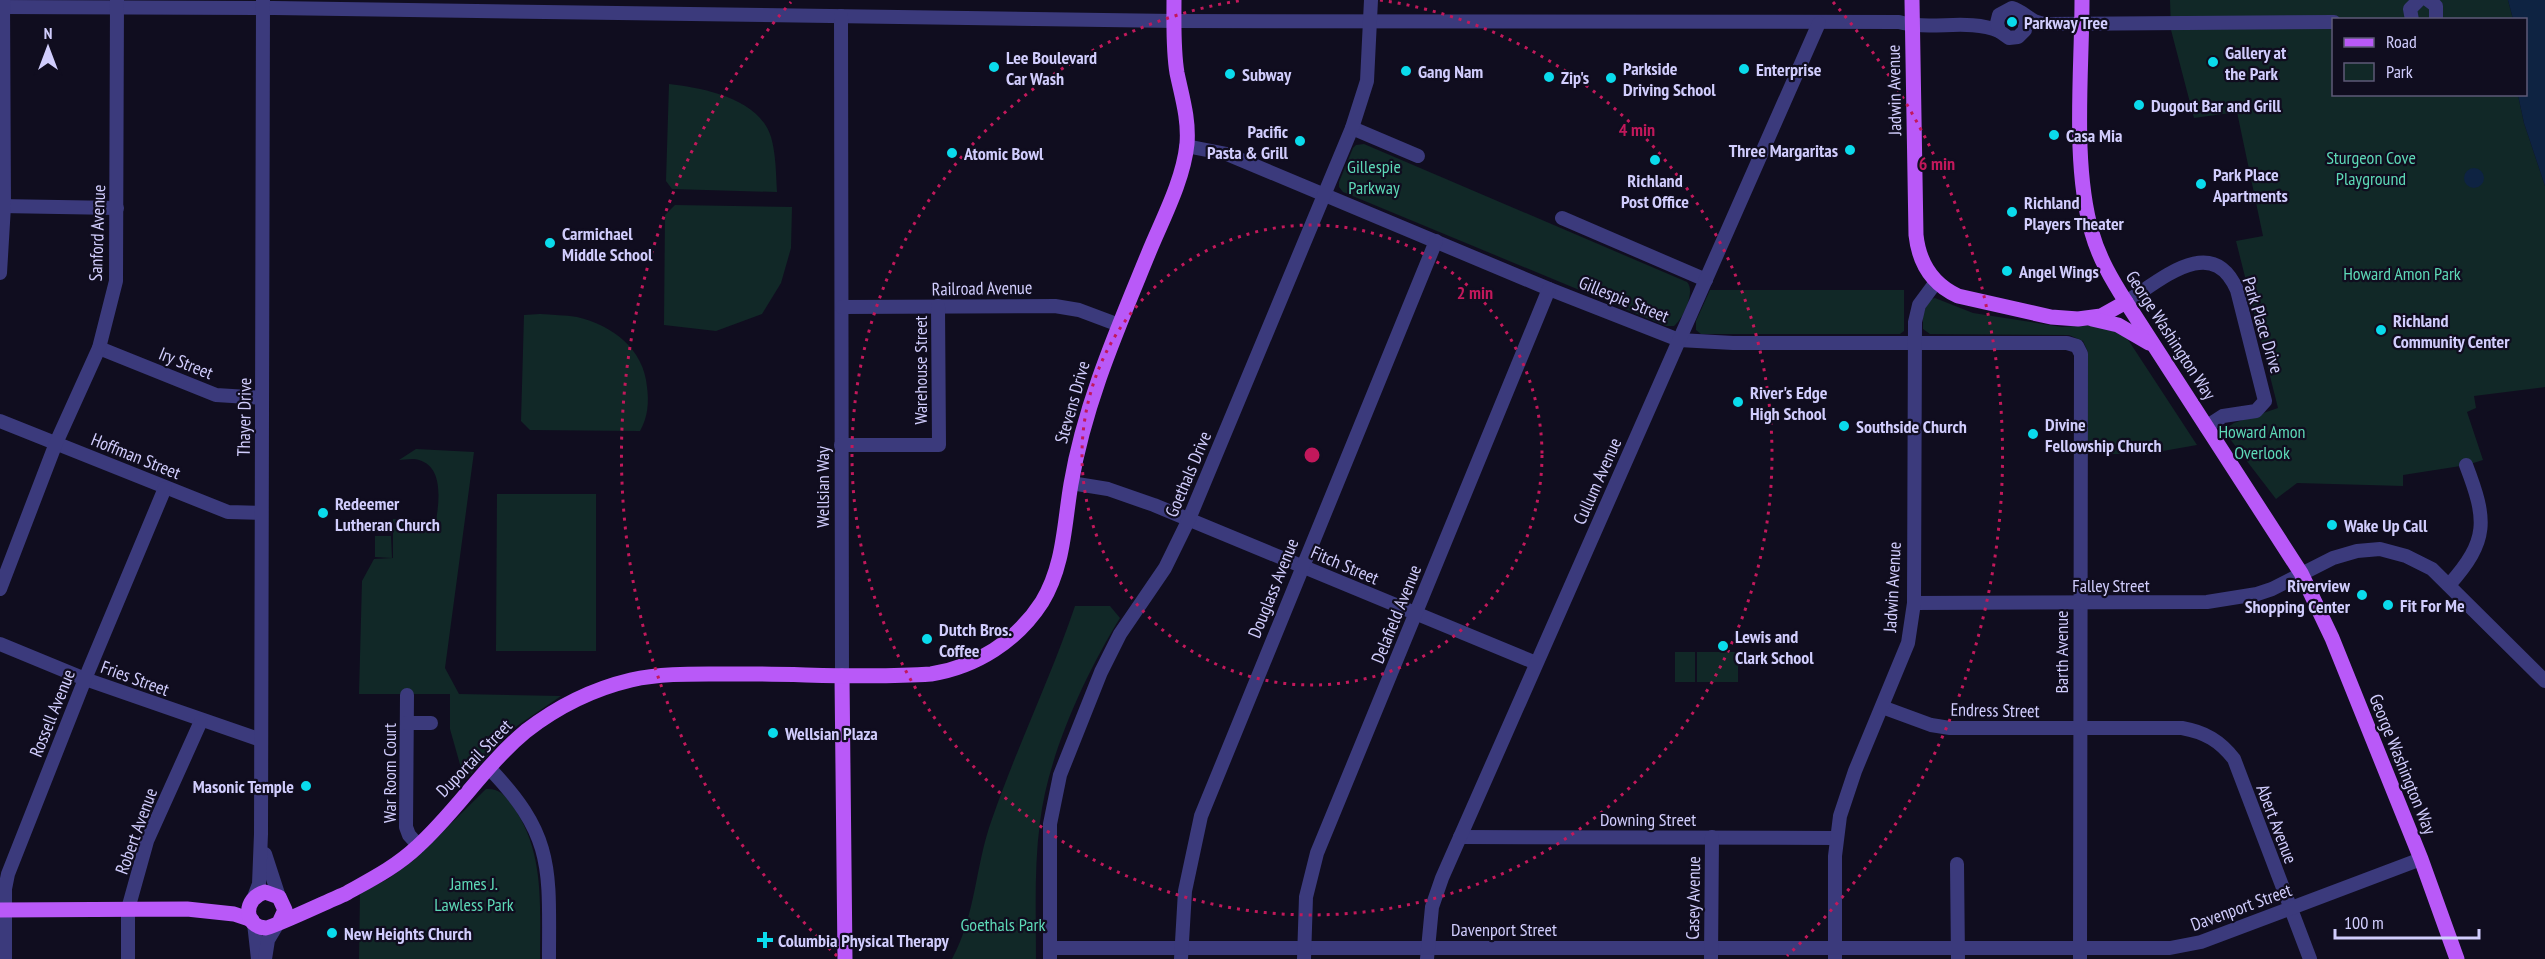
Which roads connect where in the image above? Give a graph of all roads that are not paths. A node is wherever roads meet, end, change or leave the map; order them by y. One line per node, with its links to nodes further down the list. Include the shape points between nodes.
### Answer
1 (1174, 0): 15 (main road, Stevens Drive)
2 (1371, 0): 16 (street, Goethals Drive)
3 (1912, 0): 17 (main road, Jadwin Avenue)
4 (2082, 0): 20 (main road, George Washington Way)
5 (2419, 0): 13 (street, via 2410,9)
6 (2428, 0): 14 (street, via 2436,6)
7 (117, 3): 8 (street); 9 (street); 27 (street, Sanford Avenue)
8 (2, 4): 26 (street)
9 (263, 4): 11 (street); 44 (street, Thayer Drive)
10 (1999, 15): 12 (street, via 2012,8); 17 (street); 21 (street)
11 (841, 16): 15 (street); 36 (street, Wellsian Way)
12 (2025, 16): 20 (street, via 2041,24); 21 (street, via 2025,30 2018,37 2009,38)
13 (2410, 18)
14 (2436, 18)
15 (1174, 21): 16 (street); 23 (main road, Stevens Drive, via 1177,72 1187,116)
16 (1369, 21): 19 (street); 22 (street, Goethals Drive, via 1367,81)
17 (1908, 22): 19 (street); 21 (street); 32 (main road, Jadwin Avenue, via 1916,235 1925,268)
18 (2332, 22): 20 (street)
19 (1819, 23): 31 (street, Cullum Avenue)
20 (2082, 25): 34 (main road, George Washington Way, via 2083,187 2095,242)
21 (1999, 31)
22 (1352, 128): 24 (street); 25 (street, Goethals Drive)
23 (1186, 146): 25 (street, Gillespie Street, via 1227,154); 38 (main road, Stevens Drive, via 1177,181)
24 (1418, 156)
25 (1324, 195): 29 (street, Gillespie Street); 53 (street, Goethals Drive)
26 (2, 206): 27 (street); 30 (street)
27 (117, 208): 42 (street, Sanford Avenue, via 116,281)
28 (1563, 218): 31 (street)
29 (1436, 241): 33 (street, Gillespie Street); 54 (street, Douglass Avenue)
30 (0, 273)
31 (1706, 280): 39 (street, Cullum Avenue)
32 (1936, 282): 37 (main road, via 1951,293 1976,302 2059,318); 40 (street, Jadwin Avenue, via 1917,308)
33 (1549, 289): 39 (street, Gillespie Street); 60 (street, Delafield Avenue)
34 (2126, 302): 37 (main road, via 2101,316); 43 (main road, George Washington Way); 46 (street, Park Place Drive, via 2193,262 2213,263 2230,275 2265,401 2259,410 2223,416)
35 (938, 306): 36 (street, Railroad Avenue); 38 (street, Railroad Avenue, via 1055,306); 48 (street, Warehouse Street, via 939,445)
36 (843, 308): 48 (street, Wellsian Way)
37 (2086, 319): 43 (main road, via 2118,325)
38 (1119, 325): 50 (main road, Stevens Drive, via 1091,400)
39 (1678, 340): 40 (street, Gillespie Street, via 1732,344); 62 (street, Cullum Avenue)
40 (1915, 343): 41 (street, Gillespie Street); 58 (street, Jadwin Avenue)
41 (2077, 346): 59 (street, Barth Avenue, via 2081,354)
42 (99, 348): 44 (street, Iry Street, via 216,394); 47 (street, Sanford Avenue)
43 (2156, 349): 46 (main road, George Washington Way)
44 (262, 398): 52 (street, Thayer Drive)
45 (0, 421): 47 (street, Hoffman Street)
46 (2206, 427): 55 (main road, George Washington Way)
47 (56, 443): 51 (street, Hoffman Street); 57 (street, Sanford Avenue)
48 (842, 445): 63 (street, Wellsian Way)
49 (2466, 465): 56 (street, via 2479,502 2481,530 2472,557)
50 (1071, 483): 53 (street, Fitch Street, via 1121,493); 63 (main road, Stevens Drive, via 1056,571 1036,611 1007,641 981,658 942,672)
51 (165, 488): 52 (street, Hoffman Street, via 228,512); 64 (street, Rossell Avenue)
52 (261, 513): 73 (street, Thayer Drive)
53 (1189, 519): 54 (street, Fitch Street); 100 (street, Goethals Drive, via 1165,567 1111,650 1060,775 1050,824)
54 (1302, 566): 60 (street, Fitch Street); 92 (street, Douglass Avenue, via 1201,816 1185,891)
55 (2301, 573): 56 (street, Falley Street, via 2348,553 2380,549 2419,561); 59 (street, Falley Street, via 2272,589 2225,600); 80 (main road, George Washington Way, via 2332,638)
56 (2449, 585): 65 (street, Falley Street)
57 (0, 590)
58 (1914, 603): 59 (street, Falley Street); 67 (street, Jadwin Avenue, via 1908,643)
59 (2079, 603): 72 (street, Barth Avenue)
60 (1416, 614): 62 (street, Fitch Street); 93 (street, Delafield Avenue, via 1312,868 1306,897)
61 (0, 644): 64 (street, Fries Street)
62 (1536, 663): 76 (street, Cullum Avenue)
63 (843, 676): 74 (main road, Duportail Street, via 676,674 618,683 580,697 544,718); 106 (main road, Wellsian Way)
64 (85, 679): 68 (street, Fries Street); 88 (street, Rossell Avenue, via 8,874)
65 (2545, 681)
66 (407, 695): 69 (street, War Room Court)
67 (1882, 707): 72 (street, Endress Street, via 1940,727); 78 (street, Jadwin Avenue, via 1847,794)
68 (201, 721): 73 (street, Fries Street); 85 (street, Robert Avenue, via 147,842)
69 (407, 723): 70 (street); 79 (street, War Room Court, via 406,827)
70 (431, 723)
71 (2182, 728): 72 (street, Endress Street); 87 (street, Abert Avenue, via 2208,735 2234,759)
72 (2079, 729): 99 (street, Barth Avenue)
73 (261, 740): 75 (street, Thayer Drive)
74 (489, 768): 79 (main road, Duportail Street); 105 (street, via 523,807 543,850 548,878)
75 (261, 834): 83 (street, Thayer Drive, via 259,884); 84 (street, Thayer Drive)
76 (1460, 837): 77 (street, Downing Street); 94 (street, Cullum Avenue, via 1432,907)
77 (1712, 837): 78 (street, Downing Street); 96 (street, Casey Avenue)
78 (1836, 838): 97 (street, Jadwin Avenue)
79 (419, 846): 82 (main road, Duportail Street)
80 (2421, 859): 87 (street, Davenport Street); 108 (main road, George Washington Way)
81 (1957, 864): 98 (street)
82 (364, 883): 84 (main road, Duportail Street, via 298,903); 90 (main road, Duportail Street)
83 (253, 898): 84 (main road, via 265,892); 86 (main road); 89 (main road, via 249,907)
84 (280, 898): 90 (main road, via 285,910)
85 (128, 909): 86 (main road); 88 (main road); 102 (street, Robert Avenue)
86 (187, 909): 89 (main road, via 231,914)
87 (2291, 909): 91 (street, Davenport Street); 107 (street, Abert Avenue)
88 (3, 910): 101 (street, Rossell Avenue)
89 (253, 922): 90 (main road, via 265,928); 103 (street)
90 (278, 924): 104 (street, via 268,940)
91 (2189, 952): 99 (street, Davenport Street)
92 (1181, 953): 93 (street, Davenport Street); 100 (street, Davenport Street)
93 (1304, 953): 94 (street, Davenport Street)
94 (1427, 953): 95 (street, Davenport Street)
95 (1548, 953): 96 (street, Davenport Street)
96 (1711, 953): 97 (street, Davenport Street)
97 (1835, 953): 98 (street, Davenport Street)
98 (1958, 953): 99 (street, Davenport Street)
99 (2080, 953)
100 (1050, 954)
101 (5, 959)
102 (128, 959)
103 (258, 959)
104 (265, 959)
105 (549, 959)
106 (845, 959)
107 (2310, 959)
108 (2457, 959)

